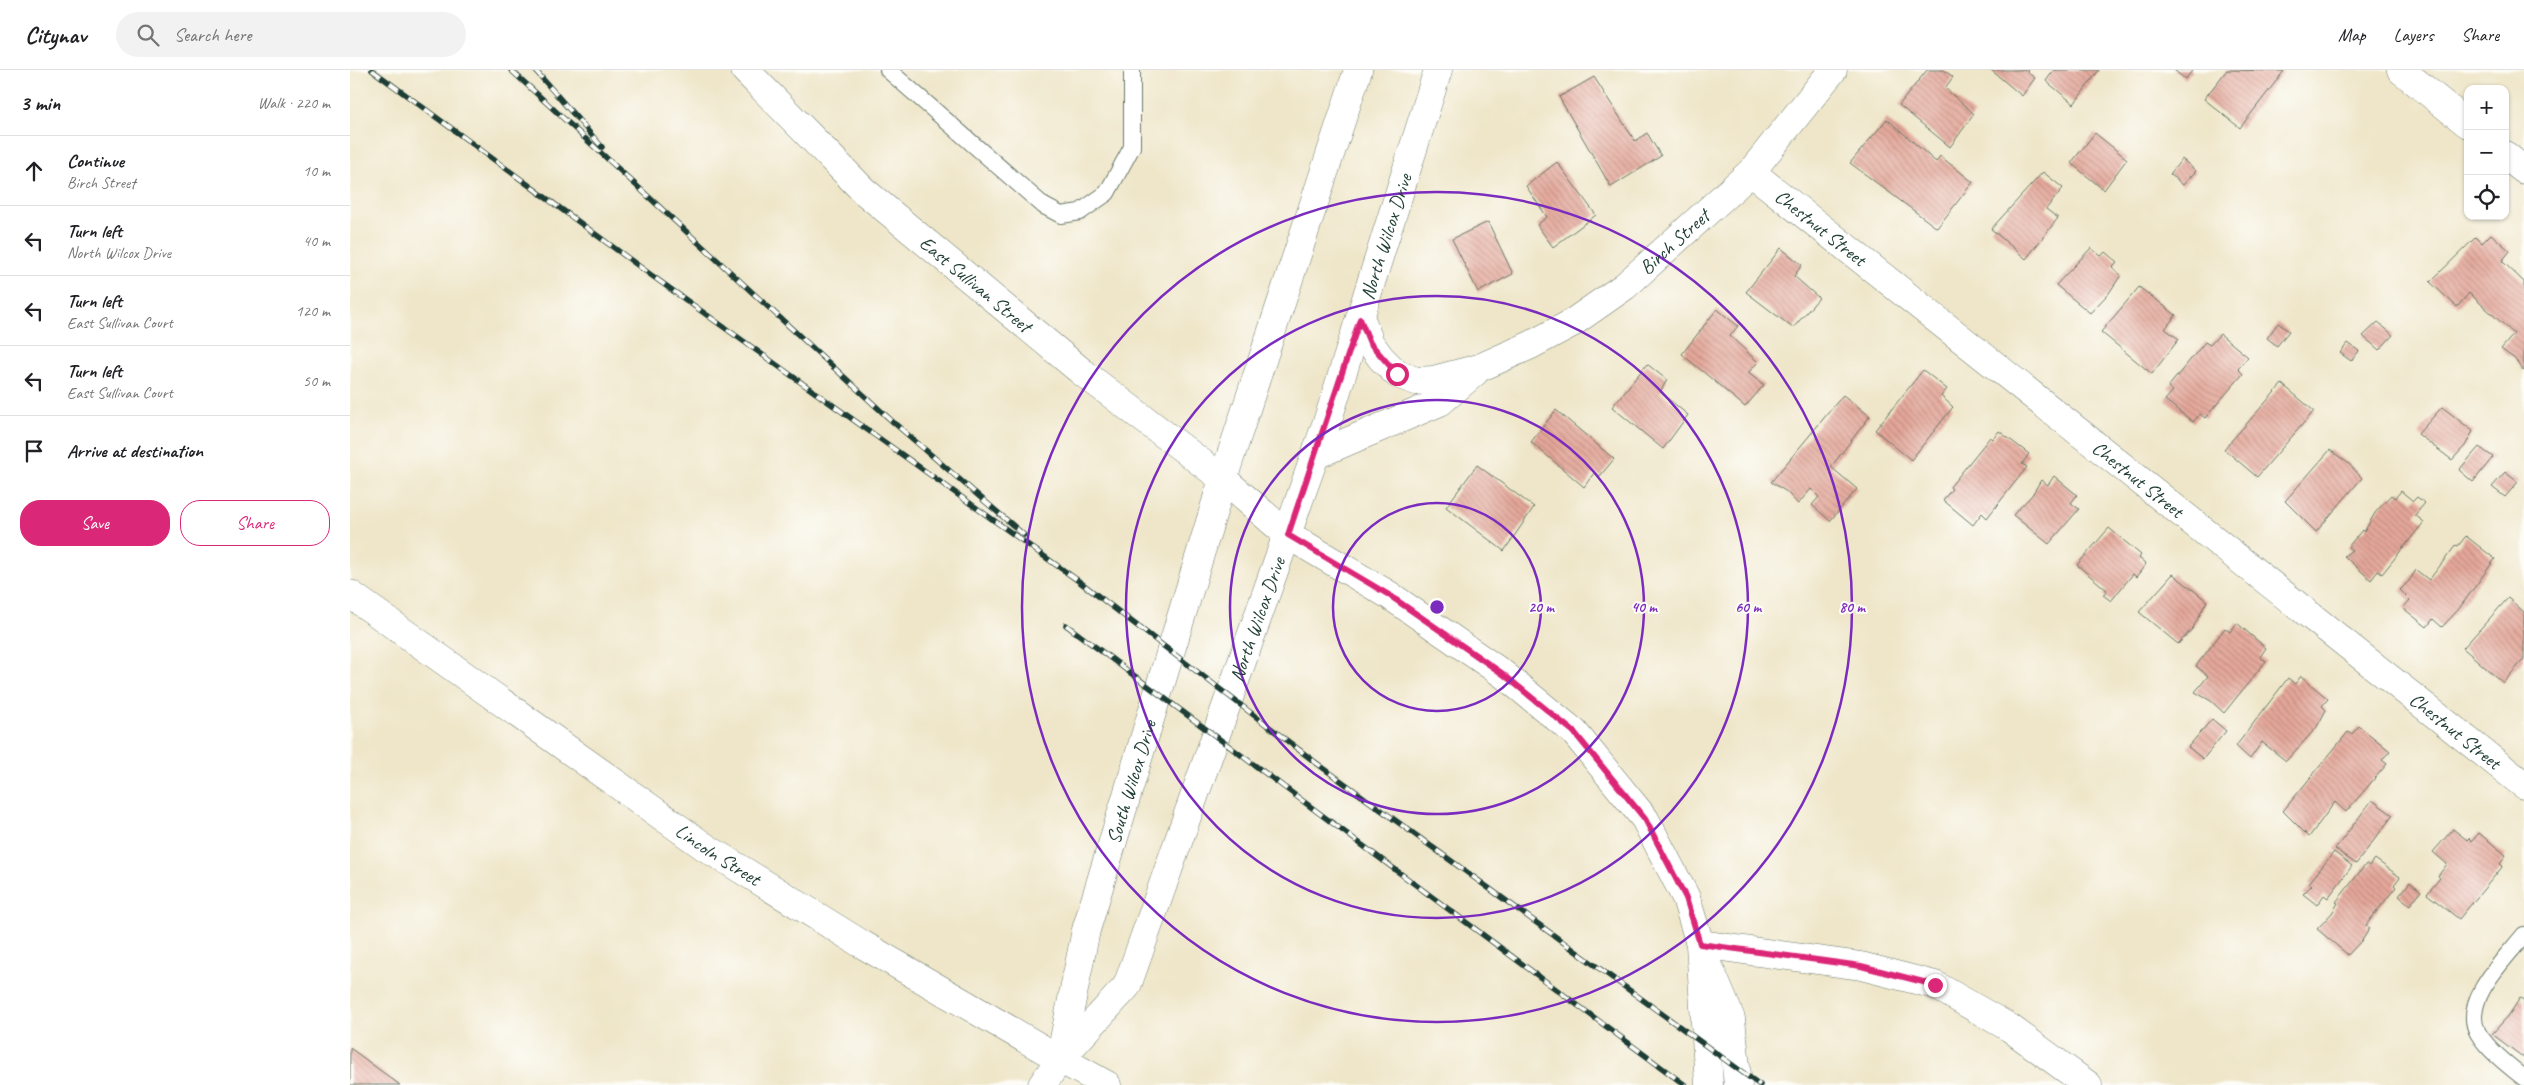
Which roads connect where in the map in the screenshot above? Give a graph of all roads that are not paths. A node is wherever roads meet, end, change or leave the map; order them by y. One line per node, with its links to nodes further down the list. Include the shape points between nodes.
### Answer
1 (745, 70): 15 (main road, East Sullivan Street, via 864,191 1082,372)
2 (888, 70): 3 (lane, via 1044,206 1061,215 1080,212 1107,193 1132,147)
3 (1132, 70)
4 (1358, 70): 15 (main road)
5 (1438, 70): 12 (main road, North Wilcox Drive)
6 (1833, 70): 11 (main road, Birch Street)
7 (2401, 70): 8 (main road)
8 (2464, 121)
9 (2509, 158): 10 (main road)
10 (2524, 170)
11 (1751, 172): 13 (main road, Birch Street, via 1625,286 1572,323); 18 (main road, Chestnut Street)
12 (1360, 319): 13 (main road, Birch Street, via 1370,343 1397,374 1416,381 1433,380); 14 (main road, North Wilcox Drive)
13 (1480, 368): 14 (main road, Birch Street, via 1440,402)
14 (1316, 455): 16 (main road, North Wilcox Drive)
15 (1223, 479): 16 (main road, East Sullivan Street); 21 (main road, South Wilcox Drive, via 1086,930)
16 (1288, 535): 20 (main road, East Sullivan Street, via 1389,595 1503,674 1574,732 1645,819 1686,898); 21 (main road, North Wilcox Drive, via 1127,986)
17 (350, 594): 21 (main road, Lincoln Street, via 705,847 860,943)
18 (2524, 785)
19 (2524, 935): 22 (lane, via 2480,992 2474,1007 2478,1034)
20 (1700, 944): 25 (main road); 26 (main road, via 1731,1019); 27 (main road, via 1861,966 1935,985 2010,1028)
21 (1060, 1059): 23 (main road, South Wilcox Drive); 24 (main road, Lincoln Street)
22 (2524, 1078)
23 (1042, 1085)
24 (1107, 1085)
25 (1708, 1085)
26 (1738, 1085)
27 (2088, 1085)

